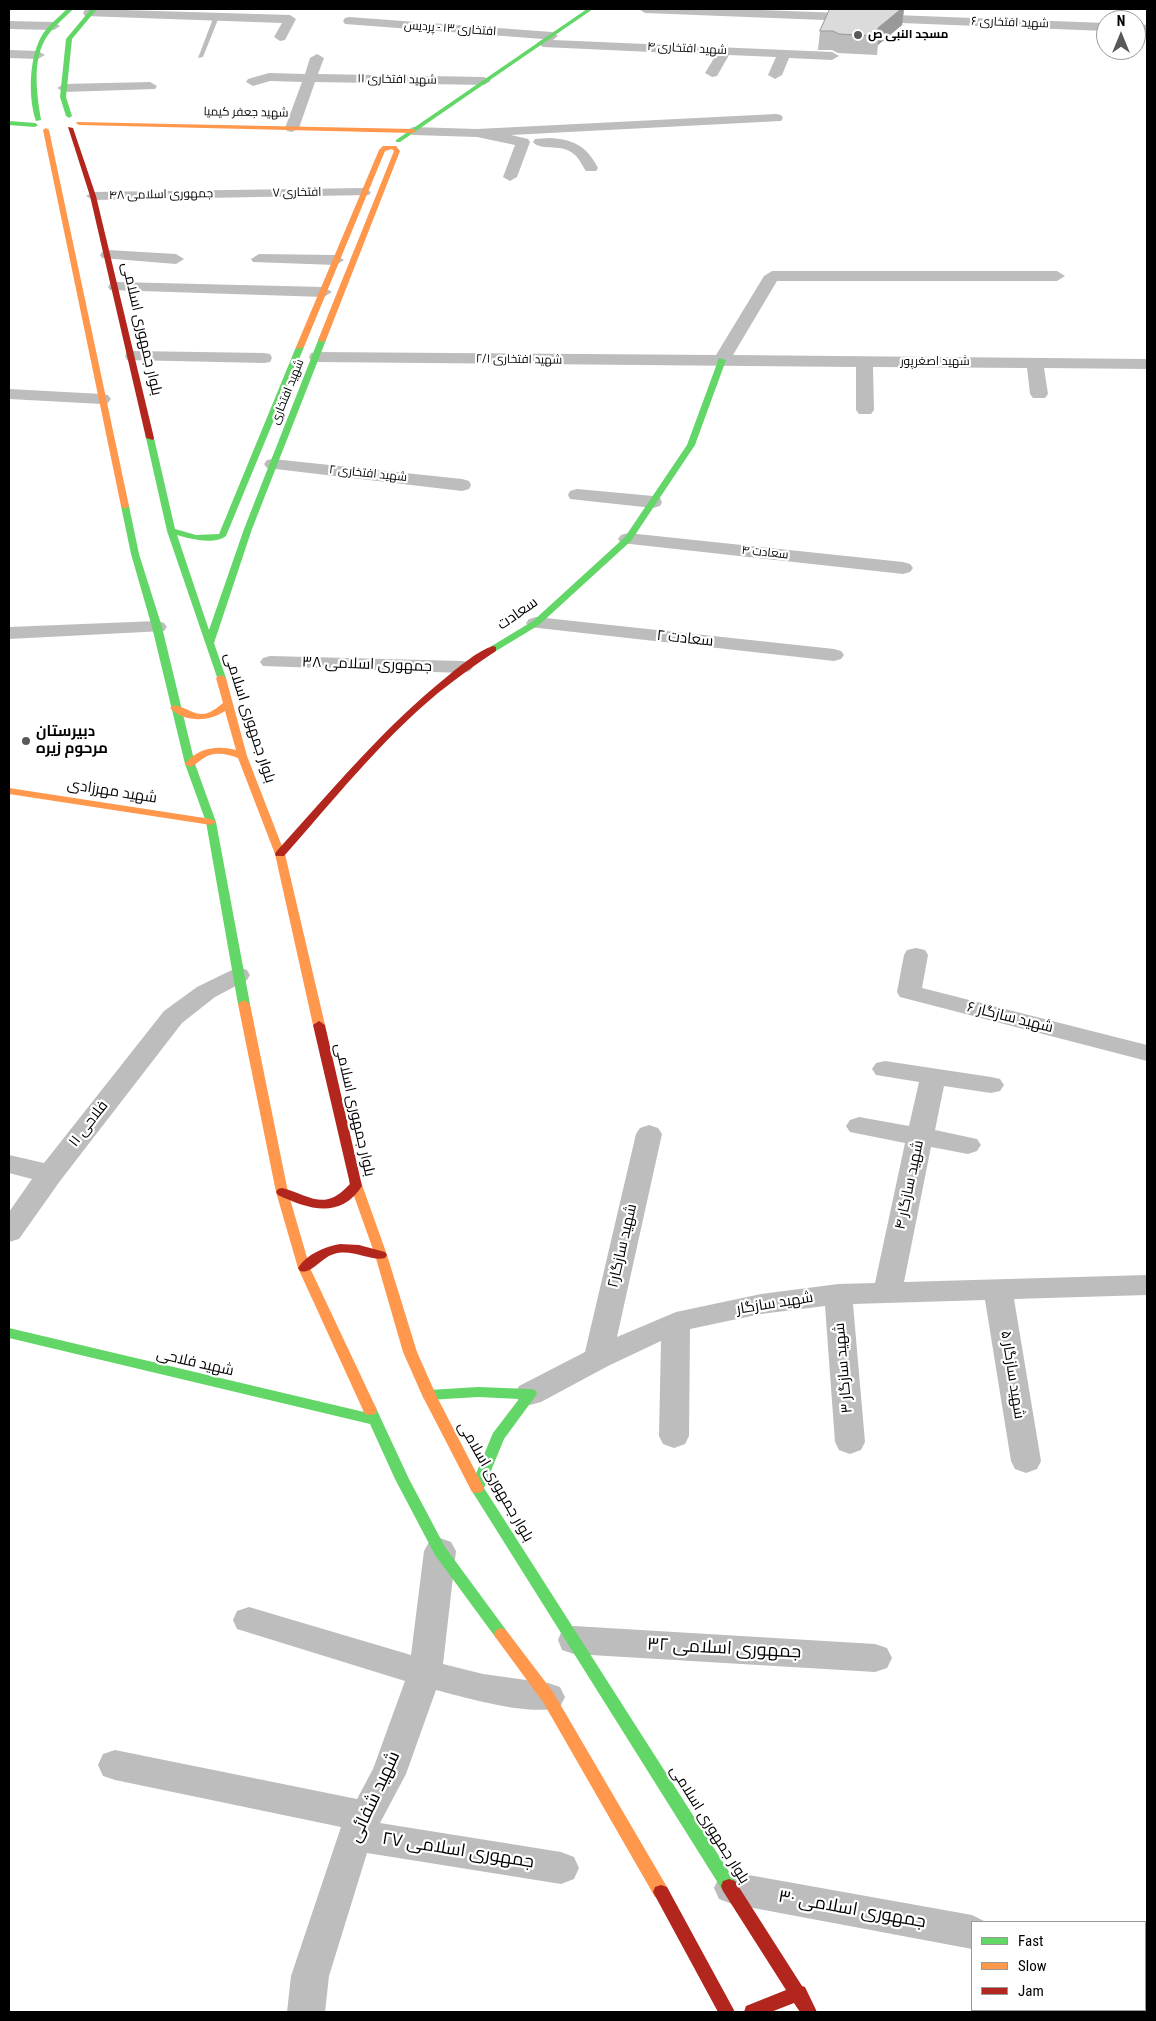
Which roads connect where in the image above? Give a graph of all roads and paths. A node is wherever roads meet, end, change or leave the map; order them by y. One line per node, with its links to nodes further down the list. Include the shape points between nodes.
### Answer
1 (70, 9): 8 (main road)
2 (590, 9): 11 (main road)
3 (645, 9): 9 (street, شهید افتخاری ۶)
4 (92, 11): 5 (street); 25 (main road, بلوار جمهوری اسلامی, via 69,39)
5 (216, 17): 10 (street, via 290,19); 17 (lane)
6 (349, 21): 11 (street, افتخاری ۱۳ - پردیس)
7 (9, 25): 8 (street)
8 (54, 26): 15 (main road, via 43,39)
9 (1096, 27)
10 (280, 37)
11 (547, 39): 12 (street, شهید افتخاری ۴); 22 (main road)
12 (725, 51): 14 (street, شهید افتخاری ۴); 19 (street)
13 (9, 54): 15 (street)
14 (784, 54): 16 (street, شهید افتخاری ۴); 20 (street)
15 (38, 55): 26 (main road)
16 (832, 56)
17 (200, 58)
18 (317, 58): 21 (street)
19 (712, 73)
20 (775, 75)
21 (310, 78): 22 (street, شهید افتخاری ۱۱); 23 (street, شهید افتخاری ۱۱, via 269,78); 31 (street)
22 (484, 81): 33 (main road)
23 (253, 82)
24 (150, 86): 25 (street)
25 (57, 101): 26 (main road); 29 (main road, بلوار جمهوری اسلامی)
26 (34, 103): 28 (main road)
27 (776, 118): 34 (street)
28 (37, 122): 29 (main road, via 53,116); 30 (main road); 32 (main road)
29 (73, 122): 31 (main road, شهید جعفر کیمیا); 32 (main road); 41 (main road, بلوار جمهوری اسلامی)
30 (9, 124)
31 (292, 128): 33 (main road, شهید جعفر کیمیا)
32 (46, 130): 58 (main road)
33 (413, 131): 34 (street); 36 (main road)
34 (477, 133): 35 (street)
35 (523, 142): 37 (street, via 573,145 587,158); 38 (street)
36 (394, 149): 39 (main road, via 382,150); 50 (main road, شهید افتخاری)
37 (591, 168)
38 (510, 177)
39 (364, 192): 40 (street, افتخاری ۷); 45 (main road)
40 (229, 194): 41 (street, جمهوری اسلامی ۴۸)
41 (93, 196): 42 (main road, بلوار جمهوری اسلامی)
42 (108, 255): 43 (street); 47 (main road, بلوار جمهوری اسلامی)
43 (176, 258)
44 (258, 259): 45 (street)
45 (336, 260): 48 (main road)
46 (1057, 276): 52 (street, via 772,276)
47 (116, 287): 48 (street); 49 (main road, بلوار جمهوری اسلامی)
48 (324, 292): 64 (main road)
49 (132, 356): 51 (street); 66 (main road, بلوار جمهوری اسلامی)
50 (317, 356): 52 (street, شهید افتخاری ۲/۱); 60 (main road, شهید افتخاری)
51 (264, 358)
52 (722, 360): 53 (street, شهید اصغرپور); 63 (main road, سعادت, via 691,445)
53 (864, 361): 54 (street, شهید اصغرپور); 59 (street)
54 (1035, 362): 55 (street, شهید اصغرپور); 57 (street)
55 (1147, 364)
56 (9, 394): 58 (street)
57 (1039, 394)
58 (102, 399): 70 (main road, via 135,554)
59 (865, 410)
60 (274, 464): 61 (street, شهید افتخاری ۲); 65 (main road, شهید افتخاری)
61 (462, 485)
62 (577, 495): 63 (street)
63 (653, 502): 67 (main road, سعادت)
64 (228, 523): 65 (main road, via 234,531); 66 (main road, via 222,536 208,540)
65 (248, 529): 72 (main road, شهید افتخاری)
66 (171, 531): 72 (main road, بلوار جمهوری اسلامی)
67 (628, 539): 68 (street, سعادت ۴); 69 (main road, سعادت)
68 (903, 568)
69 (536, 623): 73 (street, سعادت ۲); 75 (main road, سعادت)
70 (157, 627): 71 (street); 77 (main road)
71 (9, 633)
72 (209, 644): 76 (main road, بلوار جمهوری اسلامی)
73 (834, 655)
74 (270, 662): 75 (street, جمهوری اسلامی ۳۸)
75 (464, 667): 82 (main road, سعادت, via 402,720)
76 (227, 704): 77 (main road, via 220,713 202,718 184,716); 78 (main road, بلوار جمهوری اسلامی)
77 (175, 708): 79 (main road)
78 (242, 756): 79 (main road, via 230,750 212,749 197,755); 82 (main road, بلوار جمهوری اسلامی)
79 (190, 764): 81 (main road)
80 (9, 791): 81 (main road, شهید مهرزادی)
81 (211, 822): 84 (main road)
82 (280, 854): 95 (main road, بلوار جمهوری اسلامی)
83 (916, 955): 85 (street, شهید سازگار ۶, via 909,992)
84 (238, 975): 94 (street, فلاحی ۱۱, via 206,992 172,1017); 96 (main road)
85 (1147, 1053)
86 (885, 1069): 87 (street)
87 (933, 1076): 88 (street); 91 (street, شهید سازگار ۴)
88 (991, 1085)
89 (859, 1126): 91 (street)
90 (649, 1134): 106 (street, شهید سازگار۲)
91 (920, 1136): 92 (street); 102 (street, شهید سازگار ۴)
92 (968, 1145)
93 (9, 1164): 94 (street)
94 (50, 1174): 97 (street, فلاحی ۱۱)
95 (356, 1186): 96 (main road, via 349,1198 337,1204 304,1204); 98 (main road, بلوار جمهوری اسلامی)
96 (282, 1192): 99 (main road)
97 (9, 1232)
98 (381, 1255): 99 (main road, via 354,1247 333,1250 314,1257); 108 (main road, بلوار جمهوری اسلامی, via 410,1352)
99 (304, 1268): 109 (main road)
100 (1147, 1285): 101 (street, شهید سازگار)
101 (998, 1289): 102 (street, شهید سازگار); 112 (street, شهید سازگار ۵)
102 (887, 1293): 103 (street, شهید سازگار)
103 (838, 1294): 104 (street, شهید سازگار, via 761,1304); 111 (street, شهید سازگار ۳)
104 (676, 1322): 106 (street, شهید سازگار); 110 (street)
105 (9, 1333): 109 (main road, شهید فلاحی)
106 (598, 1358): 107 (street, شهید سازگار)
107 (530, 1394): 108 (main road, via 478,1392); 113 (main road, شهید سازگار, via 498,1437)
108 (429, 1395): 113 (main road, بلوار جمهوری اسلامی)
109 (375, 1420): 114 (main road)
110 (674, 1436)
111 (850, 1442)
112 (1026, 1461)
113 (477, 1488): 116 (main road, بلوار جمهوری اسلامی)
114 (440, 1551): 118 (street, شهید شفائی); 119 (main road)
115 (249, 1620): 118 (street)
116 (574, 1640): 117 (street, جمهوری اسلامی ۳۲); 123 (main road, بلوار جمهوری اسلامی)
117 (875, 1658)
118 (425, 1674): 119 (street, via 484,1688); 121 (street, شهید شفائی, via 389,1774)
119 (548, 1697): 127 (main road)
120 (115, 1765): 121 (street, جمهوری اسلامی ۲۷)
121 (360, 1825): 122 (street, جمهوری اسلامی ۲۷); 126 (street, شهید شفائی, via 310,1976)
122 (561, 1868)
123 (732, 1888): 124 (street, جمهوری اسلامی ۳۰); 125 (main road, بلوار جمهوری اسلامی)
124 (971, 1932)
125 (798, 1993): 128 (main road); 129 (main road, بلوار جمهوری اسلامی)
126 (306, 2012)
127 (727, 2012)
128 (752, 2012)
129 (810, 2012)

